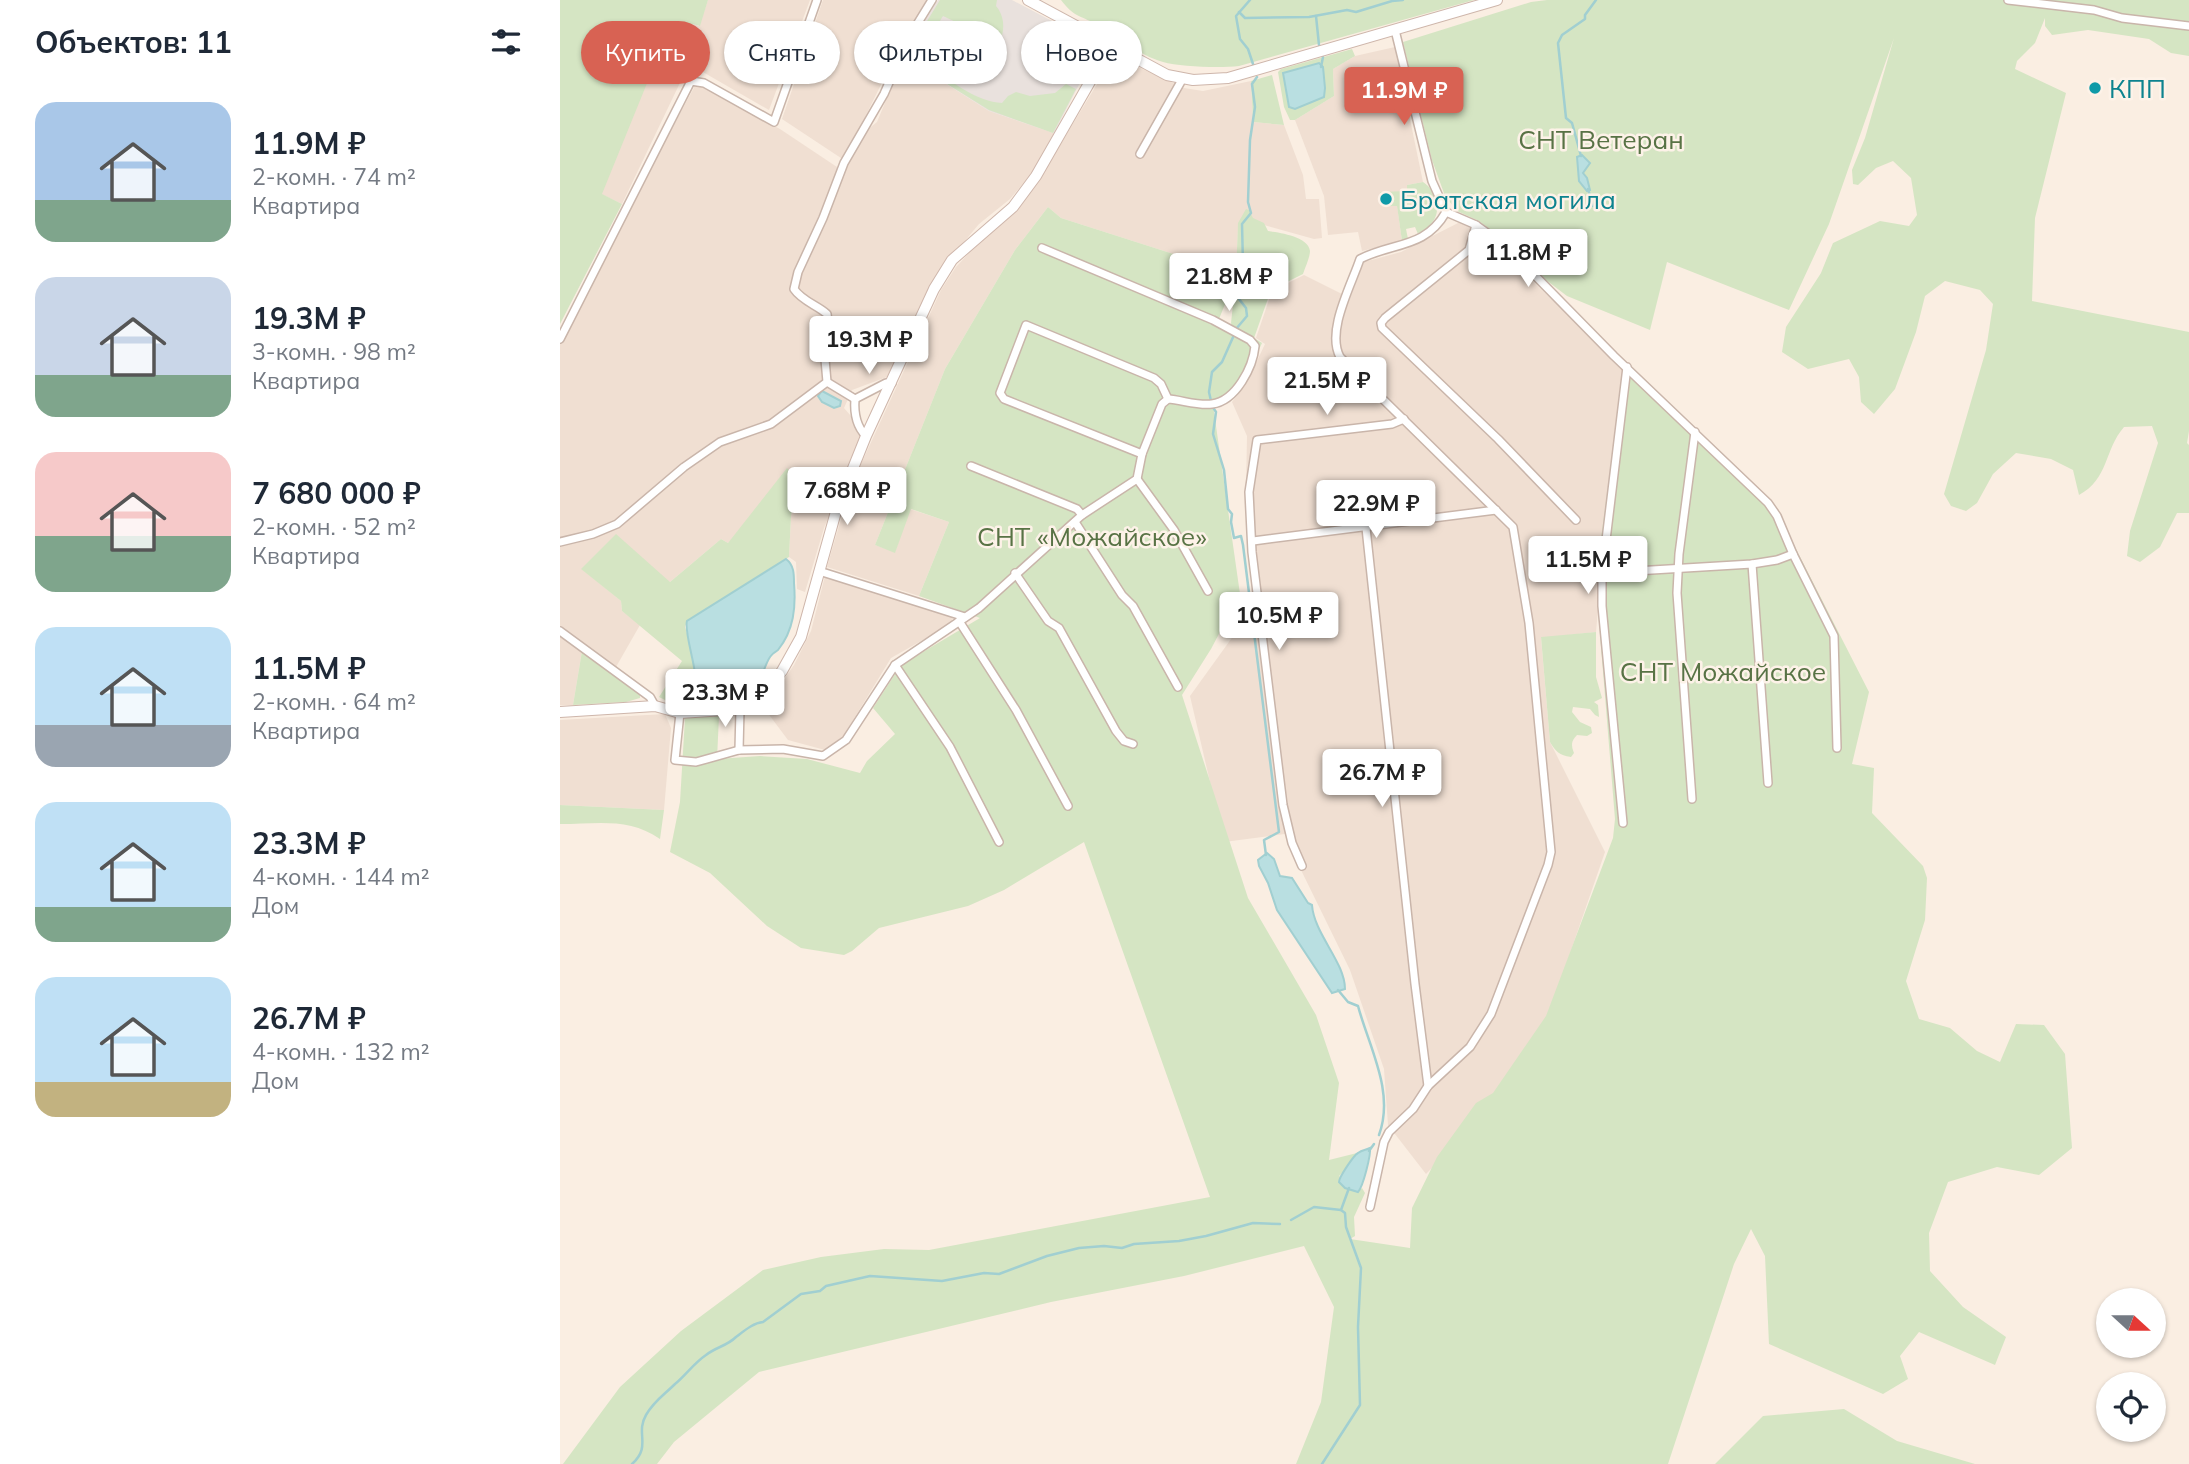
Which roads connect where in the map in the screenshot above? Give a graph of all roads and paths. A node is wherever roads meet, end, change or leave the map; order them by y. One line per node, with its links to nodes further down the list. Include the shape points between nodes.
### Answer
1 (817, 0): 16 (street, via 774,122 704,83 691,81)
2 (932, 0): 18 (street, via 844,163 797,272 794,289 799,297 827,314)
3 (1028, 0): 6 (street)
4 (1497, 0): 8 (street)
5 (2008, 0): 7 (street)
6 (1067, 21)
7 (2189, 26)
8 (1395, 30): 10 (street, via 1228,78); 13 (street, via 1432,181)
9 (1142, 62): 10 (street)
10 (1183, 78): 12 (street)
11 (1089, 84): 19 (street, via 1037,176 1013,207 952,260)
12 (1140, 154)
13 (1446, 212): 14 (street); 22 (street, via 1425,237 1360,259 1334,332 1340,357)
14 (1476, 225): 17 (street, via 1507,247); 30 (street, via 1469,250 1385,318 1382,328)
15 (1042, 248): 21 (street, via 1213,320 1255,346 1249,366 1228,398 1212,404)
16 (560, 339)
17 (1627, 367): 23 (street); 40 (street)
18 (827, 382): 20 (street); 34 (street, via 771,424 720,442 617,524)
19 (892, 383): 20 (street); 24 (street)
20 (855, 399): 24 (street, via 854,413)
21 (1168, 399): 25 (street); 25 (street, via 1154,378 1026,325 1000,393 1004,399)
22 (1404, 419): 28 (street); 33 (street, via 1257,440 1249,492)
23 (1695, 432): 35 (street, via 1768,503); 37 (street)
24 (866, 436): 38 (street, via 837,508)
25 (1142, 454): 27 (street)
26 (971, 466): 29 (street)
27 (1137, 479): 29 (street); 41 (street, via 1174,530)
28 (1496, 510): 32 (street); 59 (street, via 1513,527 1529,623 1550,852 1491,1014 1470,1047)
29 (1082, 515): 31 (street)
30 (1576, 520)
31 (1075, 522): 39 (street); 45 (street, via 1133,606)
32 (1366, 528): 33 (street); 59 (street)
33 (1253, 541): 58 (street, via 1283,805)
34 (560, 542)
35 (1793, 554): 36 (street); 51 (street, via 1834,636)
36 (1752, 564): 37 (street); 53 (street)
37 (1678, 568): 40 (street); 54 (street)
38 (819, 570): 42 (street); 47 (street, via 801,637 782,671 759,699)
39 (1015, 573): 42 (street); 50 (street, via 1048,621 1059,628 1115,731)
40 (1602, 573): 56 (street)
41 (1208, 591)
42 (962, 619): 44 (street); 55 (street)
43 (560, 631): 46 (street, via 650,697)
44 (895, 665): 52 (street, via 846,740 823,756 783,749); 57 (street, via 950,747)
45 (1178, 687)
46 (655, 706): 48 (street); 49 (street)
47 (740, 709): 49 (street); 52 (street)
48 (560, 712)
49 (680, 713): 52 (street, via 675,760 696,762)
50 (1133, 744)
51 (1837, 748)
52 (739, 750)
53 (1768, 783)
54 (1692, 799)
55 (1068, 806)
56 (1623, 824)
57 (999, 842)
58 (1302, 866)
59 (1428, 1086): 60 (street, via 1384,1142)
60 (1370, 1207)

